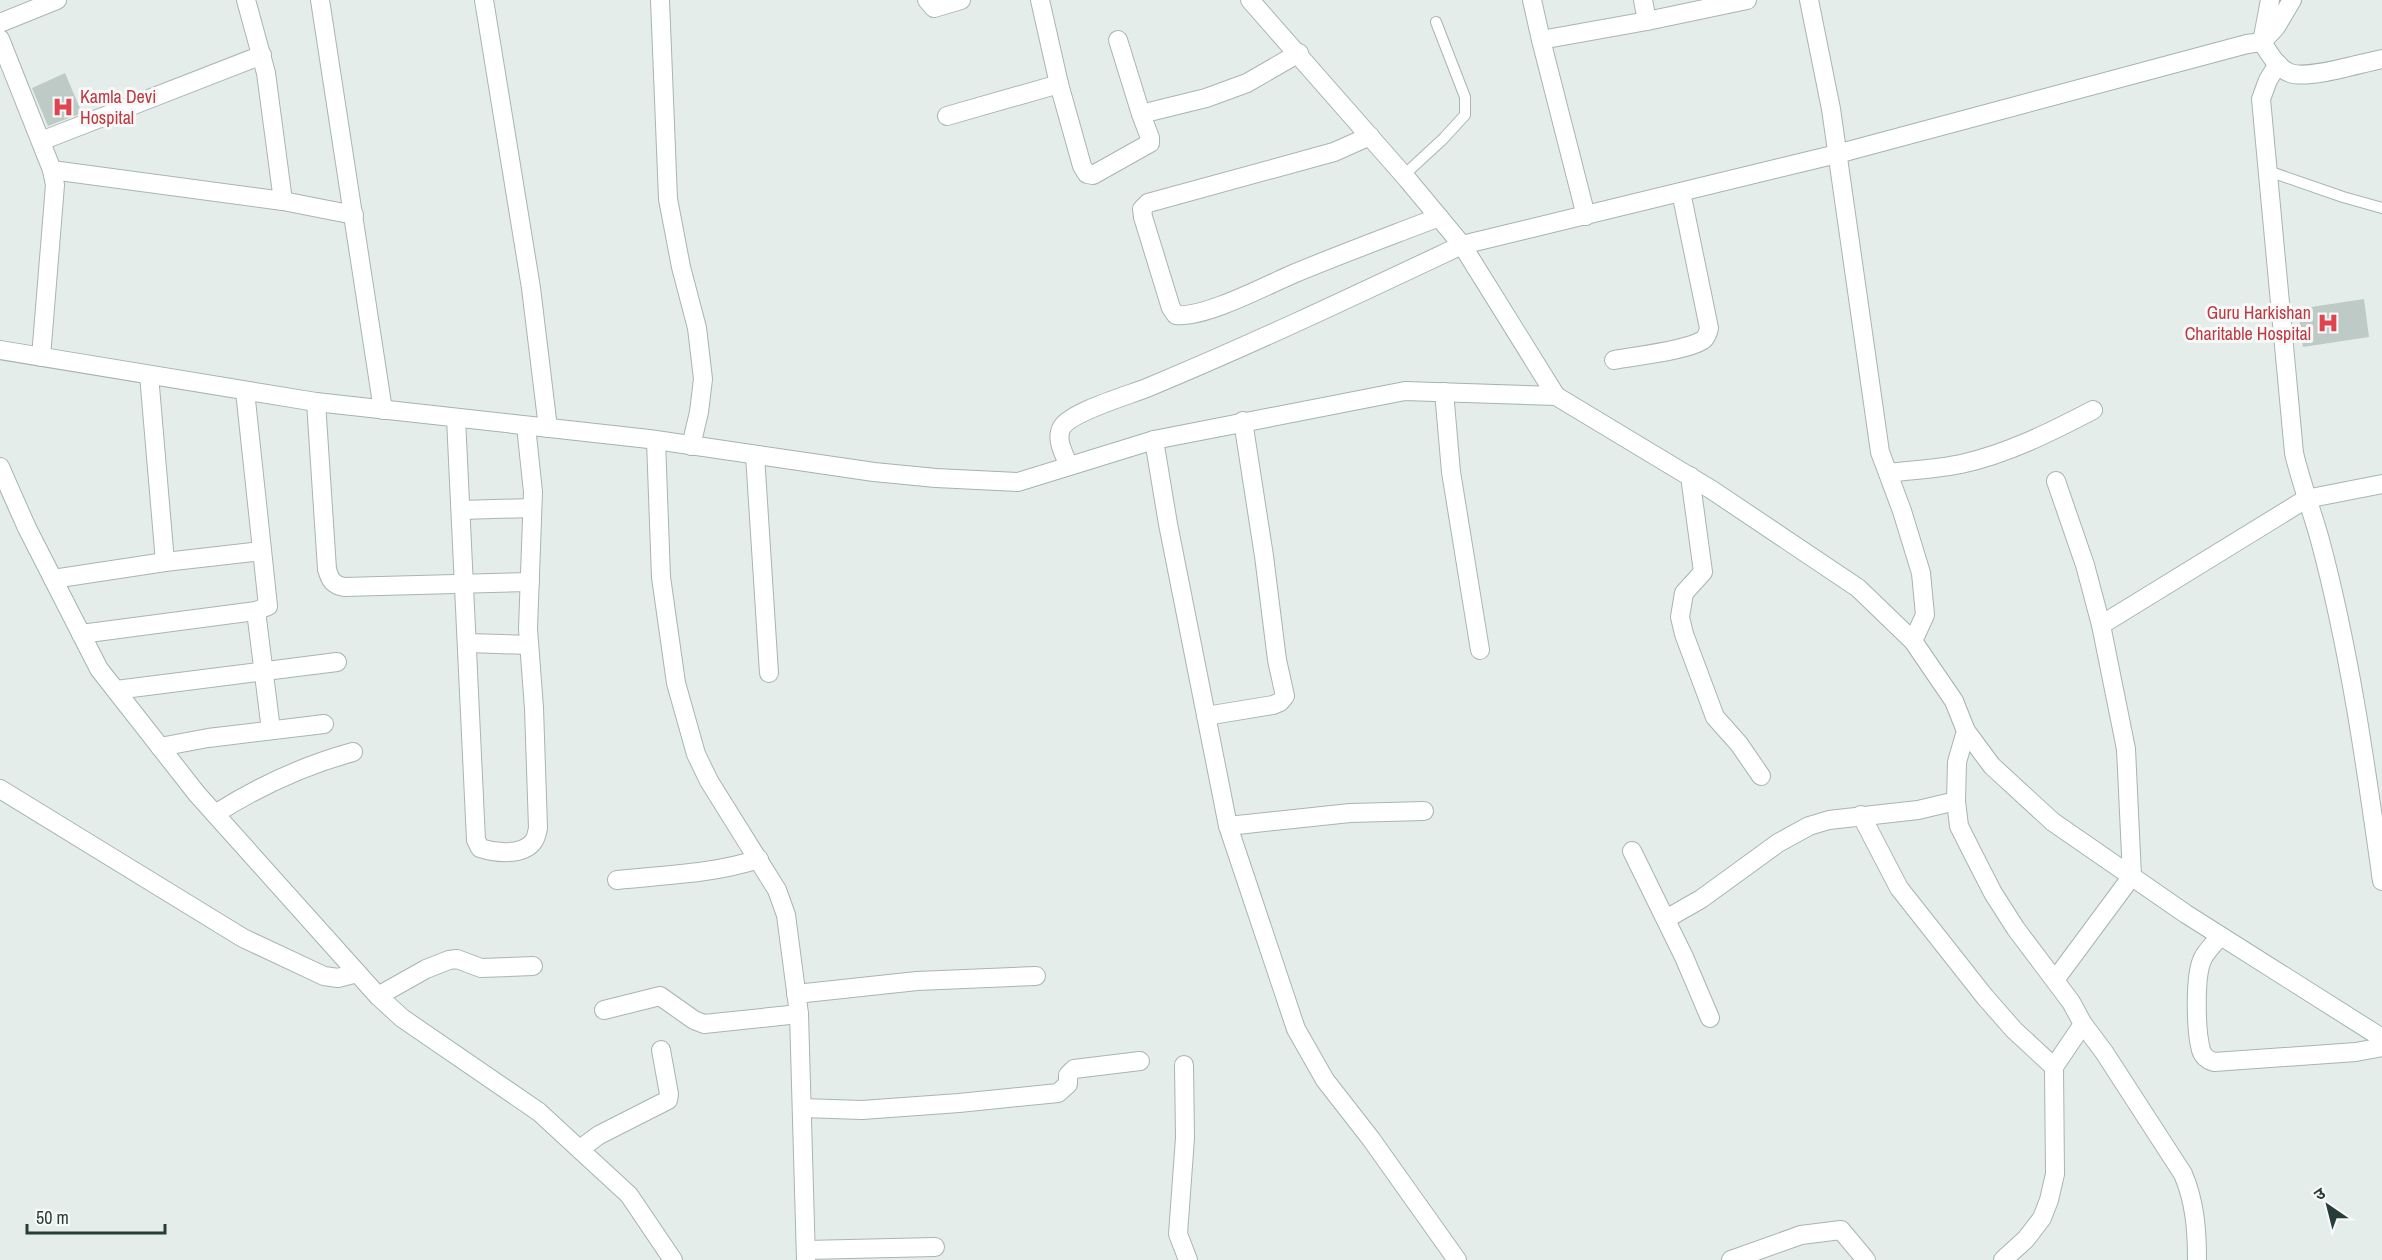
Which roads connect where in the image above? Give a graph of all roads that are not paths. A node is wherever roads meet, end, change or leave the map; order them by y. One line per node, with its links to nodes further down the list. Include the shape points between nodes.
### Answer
1 (57, 0): 18 (street)
2 (246, 0): 24 (street)
3 (320, 0): 39 (street)
4 (484, 0): 56 (street, via 531,288)
5 (660, 0): 59 (street, via 668,199 697,328 703,379)
6 (927, 0): 7 (street, via 934,8)
7 (961, 0)
8 (1040, 0): 27 (street)
9 (1250, 0): 23 (street)
10 (1532, 0): 21 (street)
11 (1643, 0): 16 (street)
12 (1747, 0): 16 (street)
13 (1809, 0): 32 (street, via 1832,109)
14 (2270, 0): 22 (street)
15 (2292, 0): 22 (street)
16 (1647, 21): 21 (street)
17 (1436, 22): 35 (lane, via 1465,97 1466,115)
18 (0, 23)
19 (0, 39): 31 (street)
20 (1118, 40): 28 (street)
21 (1541, 40): 40 (street)
22 (2262, 42): 26 (street); 32 (street)
23 (1299, 53): 28 (street, via 1247,83); 30 (street)
24 (262, 55): 31 (street); 37 (street)
25 (2382, 59): 26 (street, via 2304,75 2289,72)
26 (2278, 64): 34 (street, via 2261,99)
27 (1059, 84): 28 (street, via 1087,174 1093,175 1150,143); 29 (street)
28 (1141, 114)
29 (947, 116)
30 (1370, 136): 35 (street); 41 (street, via 1334,152 1148,204 1142,209 1176,315 1195,314)
31 (41, 141): 33 (street)
32 (1837, 154): 36 (street); 63 (street, via 1880,452)
33 (52, 170): 37 (street); 44 (street, via 54,205)
34 (2268, 171): 38 (lane); 67 (street, via 2294,453)
35 (1404, 175): 41 (street)
36 (1681, 192): 40 (street); 45 (street, via 1708,335 1682,347)
37 (283, 201): 39 (street)
38 (2382, 208)
39 (354, 215): 51 (street)
40 (1586, 216): 42 (street)
41 (1439, 217): 42 (street)
42 (1462, 245): 49 (street); 60 (street, via 1286,328 1072,417 1062,427)
43 (0, 350): 44 (street)
44 (41, 357): 46 (street)
45 (1614, 360)
46 (149, 375): 47 (street); 71 (street)
47 (245, 391): 50 (street); 70 (street)
48 (1444, 392): 49 (street); 54 (street, via 1405,391); 81 (street, via 1452,482)
49 (1556, 396): 64 (street)
50 (316, 402): 51 (street); 74 (street, via 330,579 336,586 344,587)
51 (383, 410): 53 (street)
52 (2093, 410): 63 (street, via 1989,456 1961,464)
53 (456, 418): 55 (street); 69 (street)
54 (1243, 422): 57 (street); 86 (street, via 1285,696 1274,705)
55 (526, 426): 56 (street); 68 (street)
56 (548, 428): 58 (street)
57 (1154, 440): 60 (street); 86 (street)
58 (656, 441): 59 (street); 100 (street, via 661,577 676,683 696,754)
59 (691, 446): 61 (street)
60 (1064, 451): 61 (street, via 1018,482 936,478)
61 (755, 455): 84 (street)
62 (0, 467): 72 (street)
63 (1888, 473): 78 (street, via 1921,573 1925,615)
64 (1690, 476): 78 (street, via 1858,588); 92 (street, via 1702,572 1684,593 1680,617 1684,634 1715,717)
65 (2056, 481): 76 (street)
66 (2382, 484): 67 (street)
67 (2306, 499): 76 (street); 103 (street, via 2319,539 2361,733)
68 (532, 508): 69 (street); 73 (street)
69 (461, 510): 74 (street)
70 (262, 551): 71 (street); 75 (street, via 268,606)
71 (165, 562): 72 (street)
72 (53, 579): 77 (street)
73 (530, 582): 74 (street); 80 (street)
74 (465, 585): 79 (street)
75 (256, 611): 77 (street); 83 (street)
76 (2102, 625): 101 (street, via 2126,749)
77 (81, 634): 85 (street, via 99,669)
78 (1913, 641): 89 (street, via 1954,701)
79 (468, 644): 80 (street); 80 (street, via 476,840 480,848 492,852 526,848 535,841 538,828)
80 (529, 645)
81 (1479, 650)
82 (337, 662): 83 (street)
83 (262, 672): 85 (street); 88 (street)
84 (769, 673)
85 (116, 690): 90 (street)
86 (1206, 716): 98 (street)
87 (324, 724): 88 (street)
88 (271, 730): 90 (street)
89 (1966, 731): 94 (street, via 1957,762); 101 (street, via 1992,766 2053,822)
90 (160, 747): 96 (street)
91 (353, 752): 96 (street, via 278,777)
92 (1761, 776)
93 (0, 789): 107 (street, via 243,938 324,976 338,978)
94 (1956, 801): 97 (street, via 1917,810); 109 (street, via 1959,826 1993,893)
95 (1424, 811): 98 (street, via 1350,813)
96 (215, 814): 107 (street)
97 (1861, 815): 104 (street, via 1809,826); 121 (street, via 1899,888 1985,997)
98 (1228, 826): 128 (street, via 1296,1029 1325,1080)
99 (1632, 851): 104 (street)
100 (759, 859): 102 (street, via 703,872); 110 (street, via 786,915)
101 (2132, 876): 105 (street); 109 (street)
102 (617, 880)
103 (2382, 881)
104 (1666, 919): 114 (street)
105 (2220, 936): 116 (street); 117 (street, via 2203,958 2198,977 2201,1051 2207,1059 2214,1062)
106 (533, 966): 111 (street, via 481,968 449,960)
107 (357, 973): 111 (street)
108 (1036, 976): 110 (street, via 917,981)
109 (2055, 980): 115 (street)
110 (796, 994): 113 (street)
111 (378, 996): 123 (street, via 402,1018 539,1112)
112 (604, 1010): 113 (street, via 660,996 704,1024)
113 (799, 1014): 122 (street)
114 (1710, 1018)
115 (2083, 1024): 121 (street); 132 (street, via 2183,1174 2191,1193)
116 (2382, 1038)
117 (2382, 1047)
118 (661, 1050): 123 (street, via 668,1100)
119 (1140, 1061): 122 (street, via 1074,1069 1068,1075 1068,1084 1058,1093 862,1110)
120 (1184, 1065): 127 (street, via 1185,1138 1178,1234)
121 (2054, 1067): 131 (street, via 2055,1174 2049,1200 2042,1218 2026,1239)
122 (802, 1108): 125 (street)
123 (580, 1149): 126 (street, via 629,1195)
124 (935, 1247): 125 (street)
125 (806, 1255)
126 (673, 1260)
127 (1188, 1260)
128 (1457, 1260)
129 (1731, 1260): 130 (street, via 1801,1235 1841,1230)
130 (1866, 1260)
131 (2003, 1260)
132 (2197, 1260)

